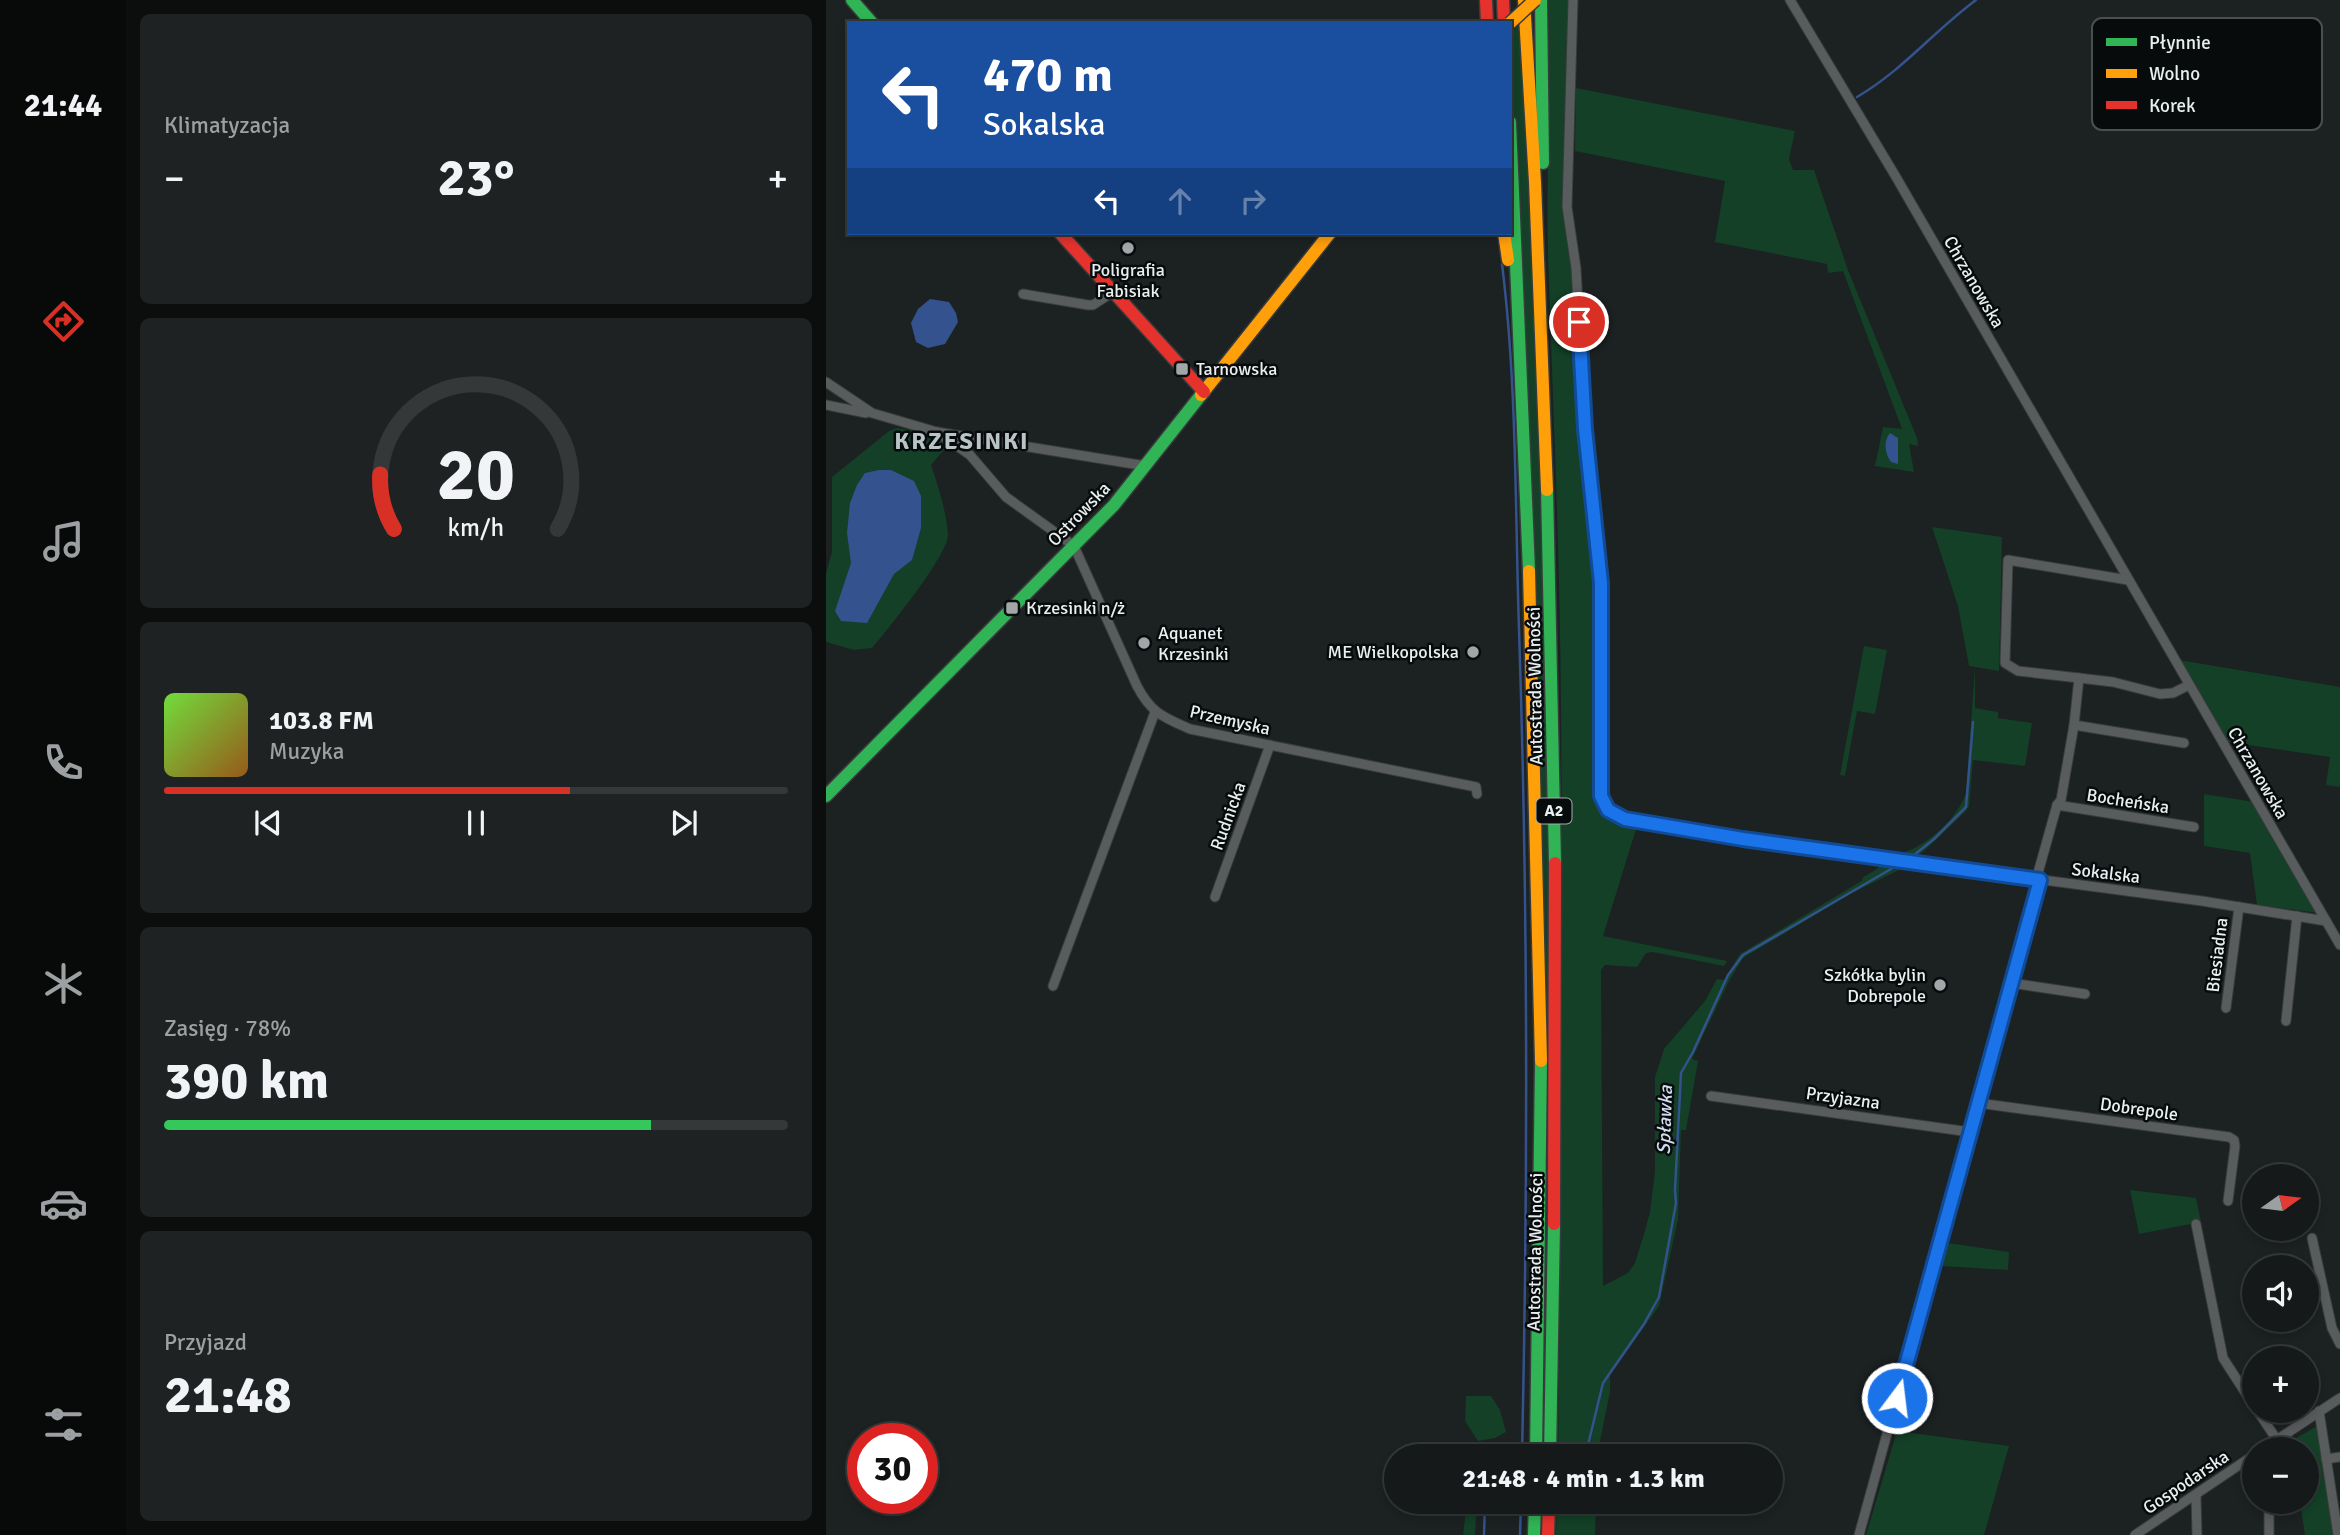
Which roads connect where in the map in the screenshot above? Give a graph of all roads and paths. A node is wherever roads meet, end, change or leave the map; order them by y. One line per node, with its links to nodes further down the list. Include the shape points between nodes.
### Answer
1 (852, 0): 9 (main road)
2 (1486, 0): 10 (main road)
3 (1503, 0): 11 (main road)
4 (1524, 0): 17 (main road, Autostrada Wolności / A2)
5 (1535, 0): 12 (main road, bridge)
6 (1541, 0): 17 (main road, via 1543,185)
7 (1573, 0): 41 (street, Sokalska, via 1567,207 1601,583 1604,805 1615,816 1635,821)
8 (1790, 0): 30 (street, Chrzanowska)
9 (870, 21)
10 (1487, 21)
11 (1504, 21)
12 (1512, 21)
13 (1512, 163): 20 (main road, Autostrada Wolności / A2)
14 (1062, 235): 18 (main road)
15 (1328, 235): 22 (main road, Ostrowska)
16 (1504, 235): 20 (main road)
17 (1538, 253): 65 (main road, Autostrada Wolności / A2, via 1554,702)
18 (1113, 292): 19 (street, via 1093,305); 22 (main road)
19 (1023, 294)
20 (1522, 366): 64 (main road, Autostrada Wolności / A2, via 1540,1012)
21 (826, 382): 24 (street)
22 (1204, 392): 28 (main road, Ostrowska)
23 (826, 405): 24 (street)
24 (872, 414): 25 (street)
25 (937, 432): 26 (street); 27 (street)
26 (977, 438): 27 (street); 28 (street)
27 (970, 455): 29 (street, via 1006,497)
28 (1146, 466): 29 (main road, Ostrowska)
29 (1074, 546): 33 (street, Przemyska, via 1137,686); 38 (main road, Ostrowska)
30 (2128, 580): 31 (street, via 2008,559 2005,663 2018,671); 32 (street, Chrzanowska)
31 (2079, 678): 32 (street, via 2160,694); 34 (street, Bocheńska)
32 (2189, 685): 45 (street, Chrzanowska)
33 (1155, 712): 36 (street, Przemyska, via 1190,729); 48 (street)
34 (2074, 725): 35 (street); 39 (street, Bocheńska)
35 (2184, 743)
36 (1270, 745): 37 (street, Przemyska, via 1476,787); 42 (street, Rudnicka)
37 (1477, 794)
38 (826, 796)
39 (2057, 806): 40 (street, Bocheńska); 41 (street, Bocheńska, via 2038,873)
40 (2194, 827)
41 (2040, 880): 43 (street, Sokalska); 47 (street)
42 (1215, 897)
43 (2239, 907): 44 (street, Sokalska); 50 (street, Biesiadna)
44 (2297, 916): 45 (street, Sokalska); 51 (street)
45 (2326, 921): 46 (street, Chrzanowska)
46 (2340, 945)
47 (2011, 983): 49 (street); 53 (street)
48 (1053, 986)
49 (2085, 994)
50 (2226, 1008)
51 (2286, 1021)
52 (1712, 1096): 54 (street, Przyjazna)
53 (1978, 1103): 54 (street); 55 (street, Dobrepole, via 2229,1137 2235,1146)
54 (1970, 1132): 75 (street)
55 (2228, 1201)
56 (2196, 1224): 59 (street, via 2223,1358)
57 (2313, 1241): 58 (street, via 2332,1328)
58 (2340, 1344)
59 (2242, 1387)
60 (2340, 1398): 61 (street)
61 (2319, 1411): 67 (street)
62 (2302, 1423): 63 (street)
63 (2281, 1437)
64 (1536, 1444)
65 (1550, 1444)
66 (2340, 1457): 67 (street)
67 (2326, 1459): 79 (street)
68 (2242, 1463): 69 (street, Gospodarska)
69 (2196, 1495): 76 (street, Gospodarska); 77 (street)
70 (1535, 1514): 73 (main road)
71 (1549, 1514): 74 (main road)
72 (2269, 1514): 78 (street)
73 (1534, 1535)
74 (1548, 1535)
75 (1859, 1535)
76 (2135, 1535)
77 (2197, 1535)
78 (2269, 1535)
79 (2338, 1535)

